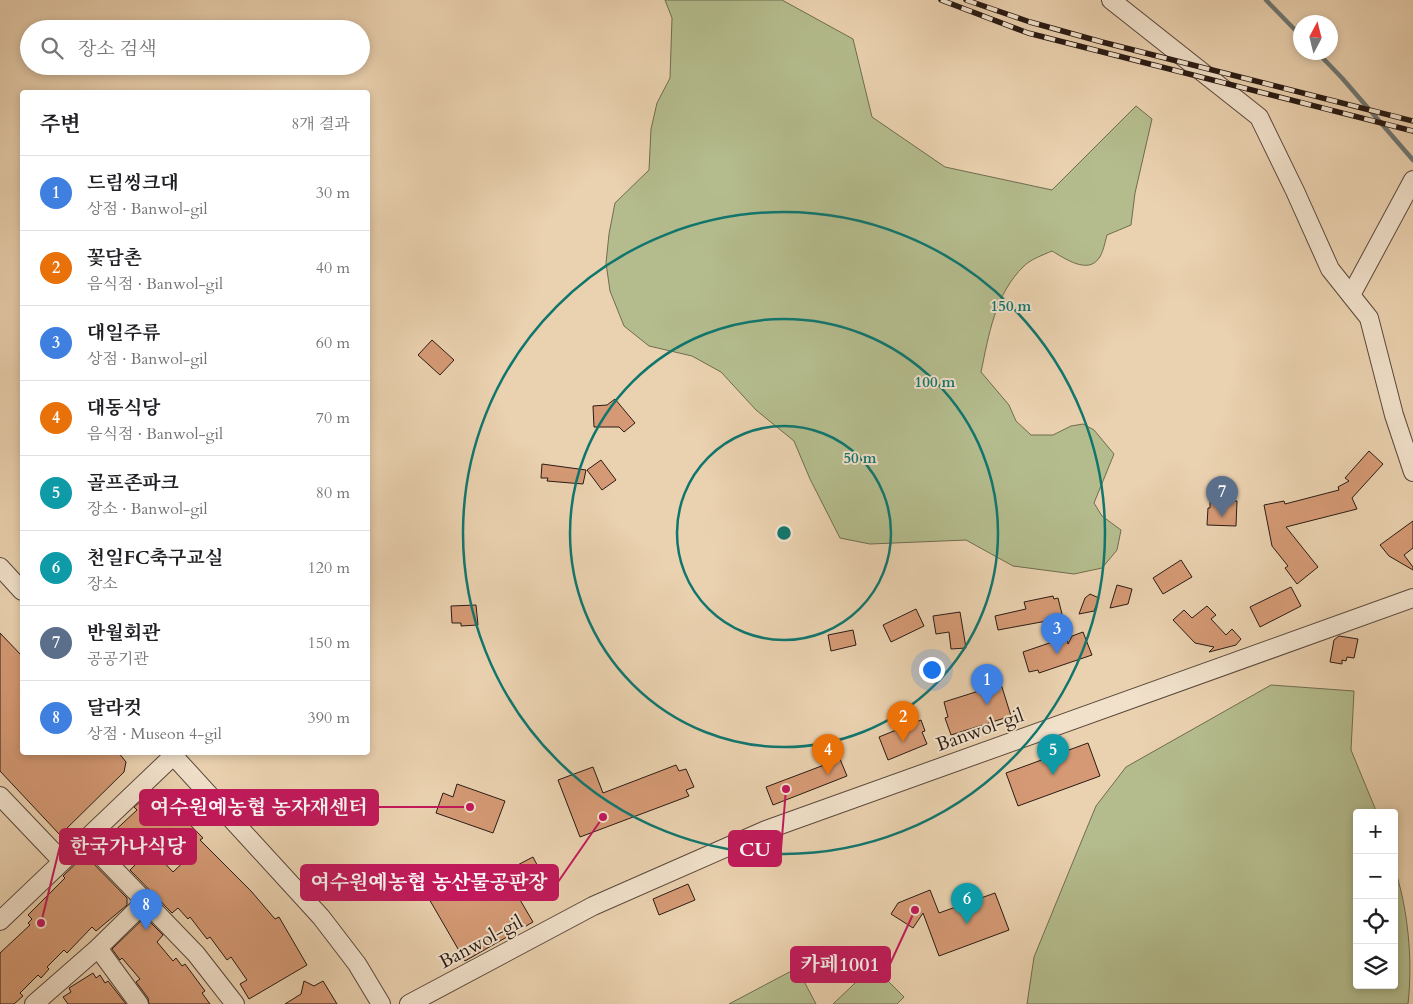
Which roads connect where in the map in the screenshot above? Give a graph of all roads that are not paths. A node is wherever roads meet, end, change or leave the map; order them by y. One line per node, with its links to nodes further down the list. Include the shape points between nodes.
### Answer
1 (1111, 0): 3 (street, via 1259,117 1330,269)
2 (1411, 183): 3 (street)
3 (1350, 295): 4 (street, via 1369,318 1394,415)
4 (1413, 472)
5 (0, 567): 6 (street)
6 (20, 589)
7 (1413, 598): 20 (street, Banwol-gil, via 766,830 593,906)
8 (171, 755): 11 (street)
9 (173, 755): 19 (street, via 321,917 357,964)
10 (0, 796): 12 (street)
11 (86, 840): 12 (street); 13 (street)
12 (62, 862): 14 (street)
13 (146, 901): 15 (street); 17 (street, via 196,954)
14 (0, 921)
15 (98, 948): 16 (street); 18 (street)
16 (43, 1001)
17 (233, 1003)
18 (139, 1004)
19 (381, 1004)
20 (409, 1004)

